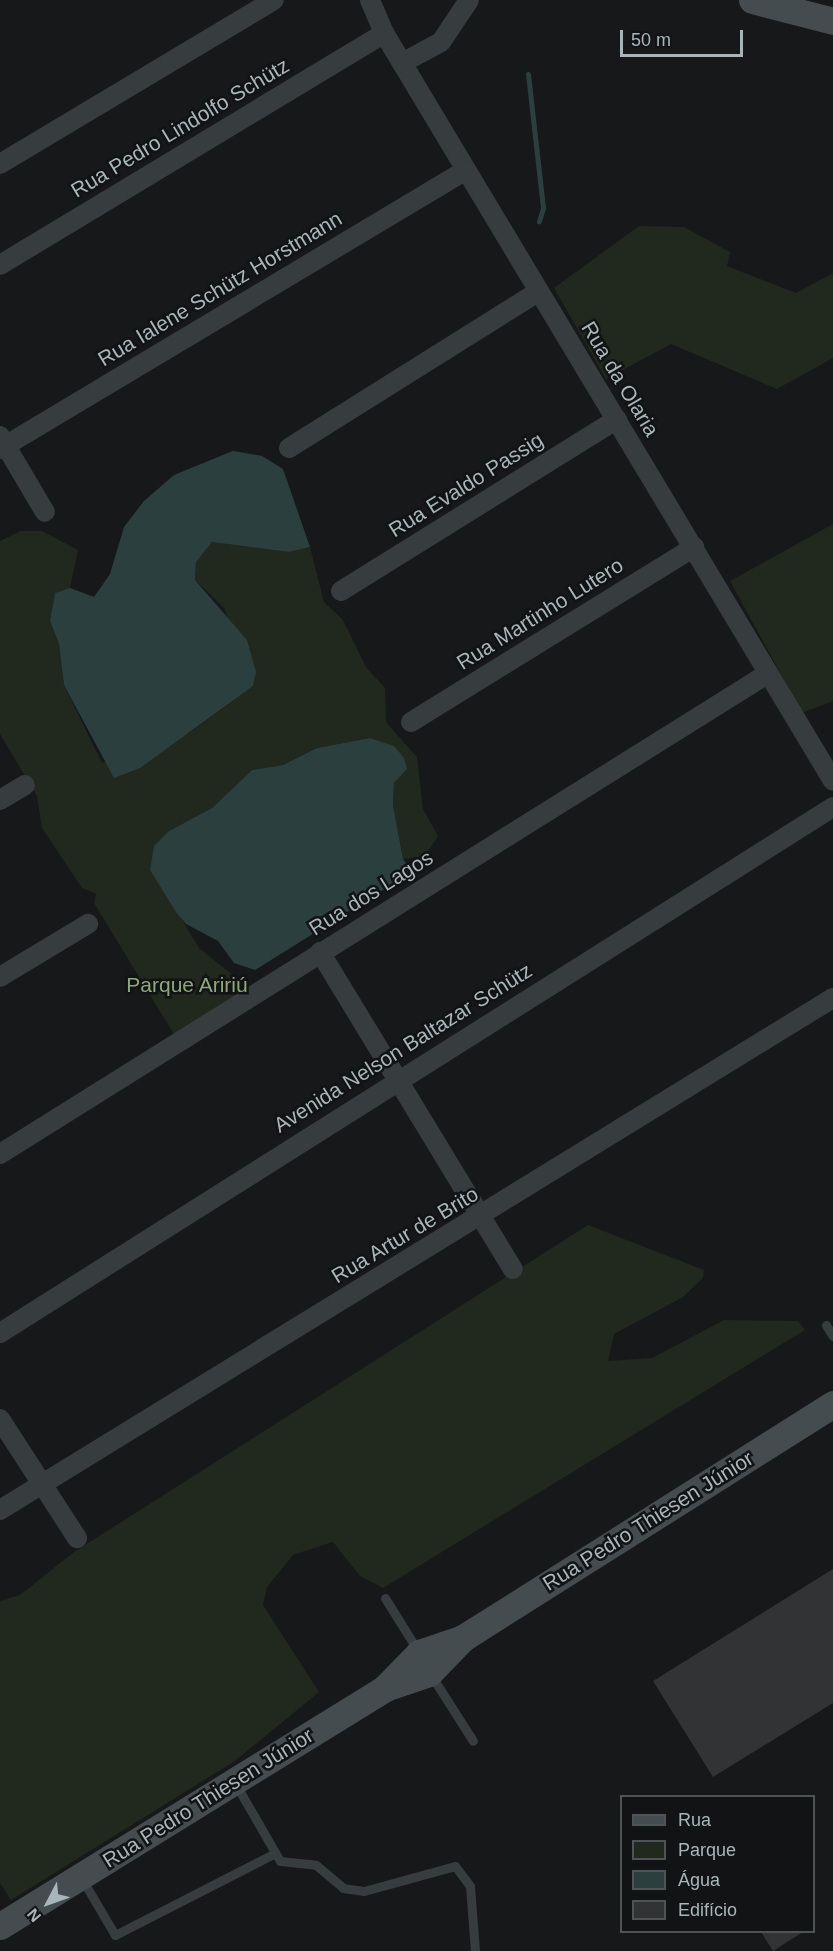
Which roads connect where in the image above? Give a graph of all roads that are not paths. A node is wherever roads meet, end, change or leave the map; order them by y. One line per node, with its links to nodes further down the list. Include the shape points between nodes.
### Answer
1 (274, 0): 8 (street)
2 (370, 0): 6 (street, Rua da Olaria)
3 (469, 0): 7 (street, via 441,42)
4 (752, 0): 5 (main road)
5 (833, 21)
6 (384, 33): 7 (street, Rua da Olaria); 10 (street, Rua Pedro Lindolfo Schütz)
7 (402, 63): 9 (street, Rua da Olaria)
8 (0, 164)
9 (466, 170): 11 (street, Rua da Olaria); 13 (street, Rua Ialene Schütz Horstmann)
10 (0, 265)
11 (539, 291): 12 (street, Rua da Olaria); 14 (street)
12 (617, 419): 16 (street, Rua da Olaria); 17 (street, Rua Evaldo Passig)
13 (2, 443): 15 (street)
14 (289, 448)
15 (45, 512)
16 (694, 547): 18 (street, Rua da Olaria); 19 (street, Rua Martinho Lutero)
17 (341, 591)
18 (767, 674): 20 (street, Rua da Olaria); 25 (street, Rua dos Lagos)
19 (411, 722)
20 (833, 781)
21 (25, 785): 22 (street)
22 (0, 800)
23 (833, 807): 28 (street, Avenida Nelson Baltazar Schütz)
24 (88, 924): 26 (street)
25 (320, 952): 28 (street); 29 (street, Rua dos Lagos)
26 (0, 976)
27 (833, 998): 30 (street, Rua Artur de Brito)
28 (396, 1079): 30 (street); 33 (street, Avenida Nelson Baltazar Schütz)
29 (0, 1154)
30 (481, 1217): 31 (street); 37 (street, Rua Artur de Brito)
31 (513, 1269)
32 (826, 1325): 34 (lane)
33 (0, 1333)
34 (833, 1336)
35 (833, 1404): 41 (main road, Rua Pedro Thiesen Júnior)
36 (0, 1419): 37 (street)
37 (44, 1483): 38 (street, Rua Artur de Brito); 39 (street)
38 (0, 1510)
39 (77, 1538)
40 (385, 1599): 41 (lane)
41 (431, 1659): 42 (lane); 43 (main road, Rua Pedro Thiesen Júnior)
42 (473, 1741)
43 (234, 1782): 44 (lane); 45 (main road, Rua Pedro Thiesen Júnior)
44 (273, 1854): 45 (lane, via 115,1935); 47 (lane, via 289,1864 316,1866 354,1891 455,1866 471,1886)
45 (81, 1876): 46 (main road, Rua Pedro Thiesen Júnior)
46 (5, 1920)
47 (475, 1951)

